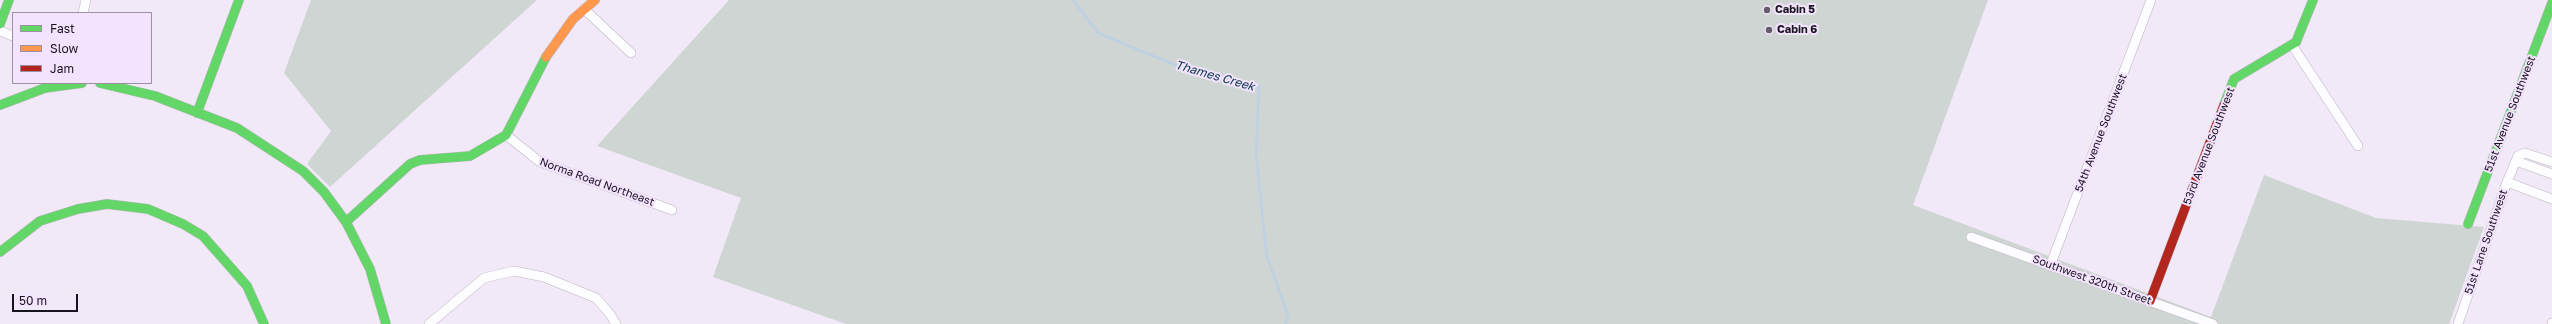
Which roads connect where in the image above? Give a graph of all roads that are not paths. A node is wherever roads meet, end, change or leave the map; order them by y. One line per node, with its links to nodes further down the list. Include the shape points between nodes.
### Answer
1 (9, 0): 10 (street)
2 (86, 0): 9 (street)
3 (239, 0): 20 (street)
4 (595, 0): 8 (street)
5 (2151, 0): 33 (street, 54th Avenue Southwest)
6 (2313, 0): 13 (street, 53rd Avenue Southwest, via 2300,35)
7 (2552, 3): 30 (street, 51st Avenue Southwest)
8 (584, 9): 14 (street); 21 (street, via 573,19 550,50)
9 (83, 12)
10 (0, 24)
11 (0, 31): 12 (street)
12 (12, 36)
13 (2292, 46): 22 (street); 34 (street, 53rd Avenue Southwest, via 2234,79)
14 (631, 53)
15 (74, 84): 19 (street, via 44,88)
16 (105, 84): 18 (street)
17 (128, 84): 18 (street)
18 (136, 90): 20 (street)
19 (0, 105)
20 (197, 112): 29 (street, via 237,128 280,154 313,180)
21 (506, 135): 28 (street, Norma Road Northeast, via 540,162); 29 (street, via 470,156 420,160 410,164)
22 (2358, 146)
23 (2516, 161): 24 (street, via 2520,154 2525,153); 25 (street); 26 (street, 51st Lane Southwest)
24 (2552, 162)
25 (2552, 174)
26 (2507, 182): 27 (street); 40 (street, 51st Lane Southwest)
27 (2552, 199)
28 (672, 210)
29 (346, 222): 36 (street, via 370,268)
30 (2468, 224)
31 (1971, 237): 33 (street, Southwest 320th Street)
32 (0, 252): 35 (street, via 35,224 78,208 107,204 148,209 203,236 247,286)
33 (2050, 266): 34 (street, Southwest 320th Street)
34 (2150, 301): 39 (street, Southwest 320th Street)
35 (264, 324)
36 (386, 324)
37 (429, 324): 38 (street, via 484,278 514,271 544,277 596,298)
38 (616, 324)
39 (2213, 324)
40 (2458, 324)

